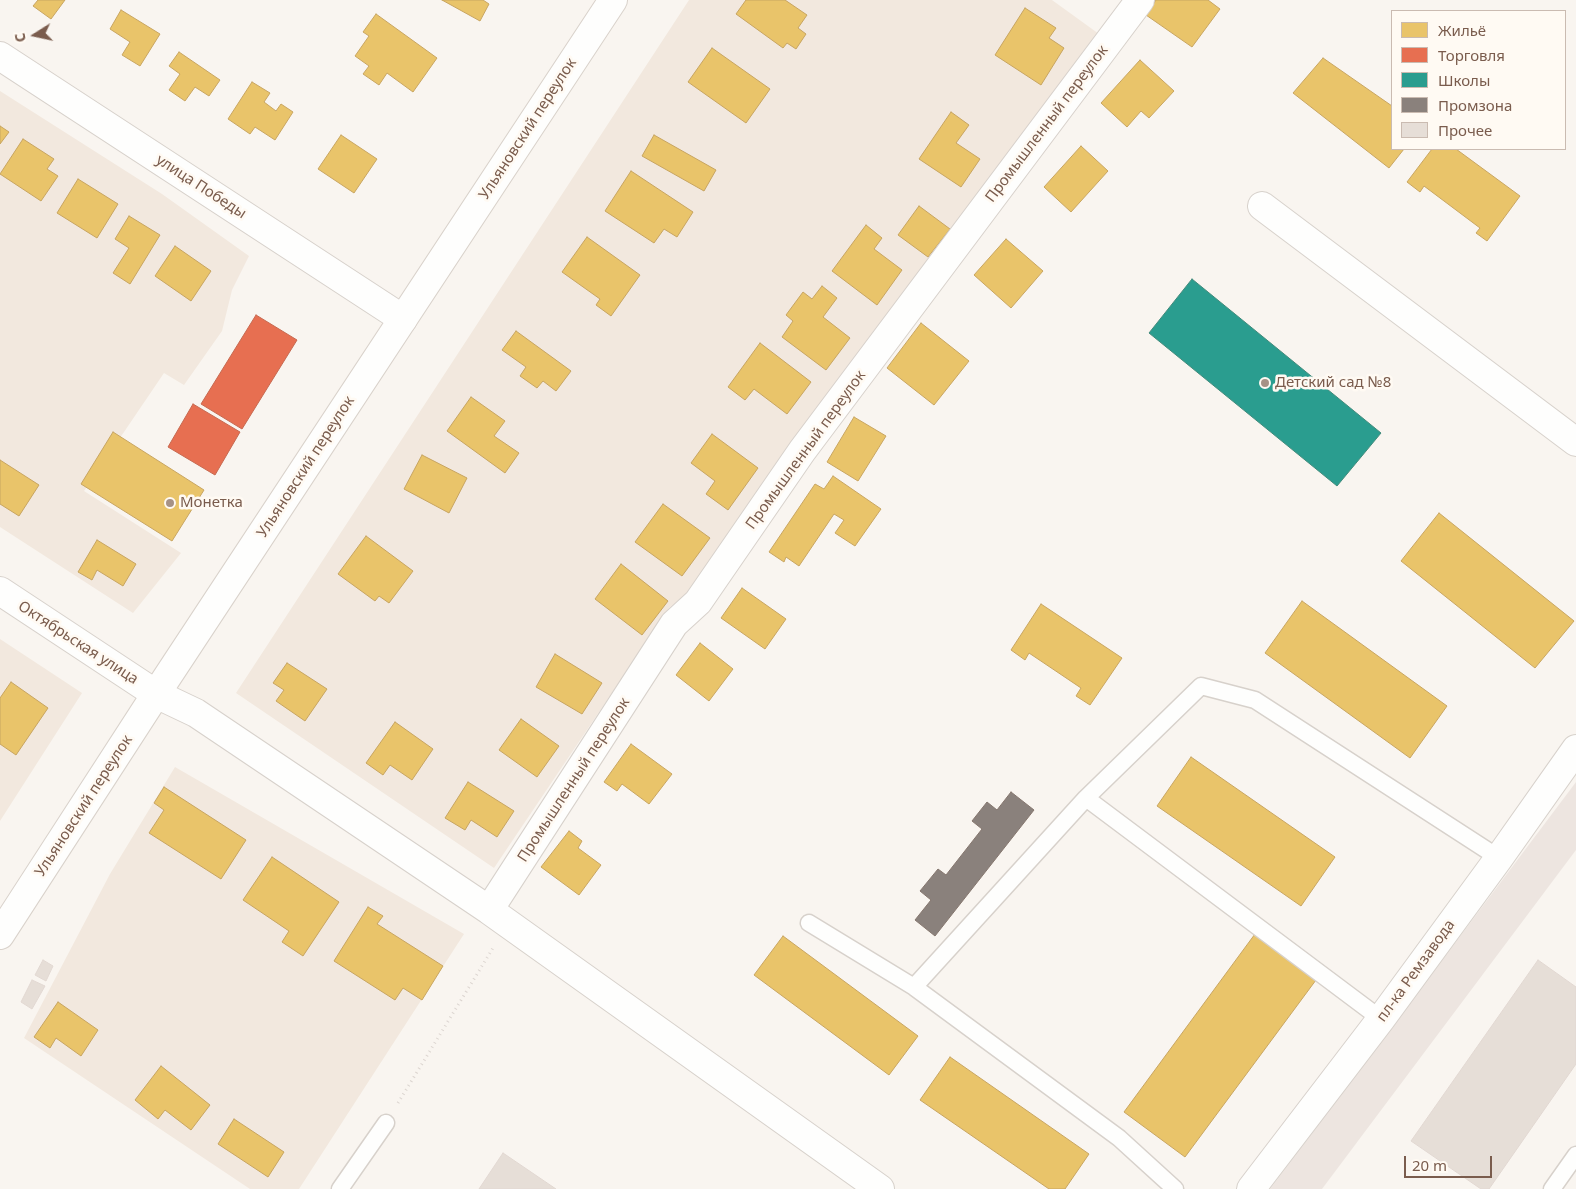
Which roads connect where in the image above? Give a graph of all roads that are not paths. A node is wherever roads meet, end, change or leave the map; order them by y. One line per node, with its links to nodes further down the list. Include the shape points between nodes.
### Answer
1 (614, 0): 5 (street, Ульяновский переулок)
2 (1140, 0): 12 (street, Промышленный переулок, via 802,451 698,602 674,624)
3 (0, 56): 5 (street, улица Победы)
4 (1262, 206): 6 (street)
5 (403, 319): 8 (street, Ульяновский переулок)
6 (1576, 442)
7 (0, 591): 8 (street, Октябрьская улица)
8 (156, 694): 12 (street, Октябрьская улица, via 196,713); 14 (street, Ульяновский переулок)
9 (1576, 749): 11 (street, пл-ка Ремзавода)
10 (1086, 798): 11 (lane, via 1201,686 1255,700); 15 (lane); 16 (lane)
11 (1499, 858): 16 (street, пл-ка Ремзавода)
12 (499, 917): 20 (street, Октябрьская улица)
13 (809, 923): 15 (lane)
14 (0, 935)
15 (914, 987): 21 (lane, via 1119,1138)
16 (1380, 1019): 22 (street, пл-ка Ремзавода)
17 (386, 1123): 19 (lane)
18 (1576, 1155): 23 (lane)
19 (340, 1189)
20 (880, 1189)
21 (1175, 1189)
22 (1251, 1189)
23 (1552, 1189)

